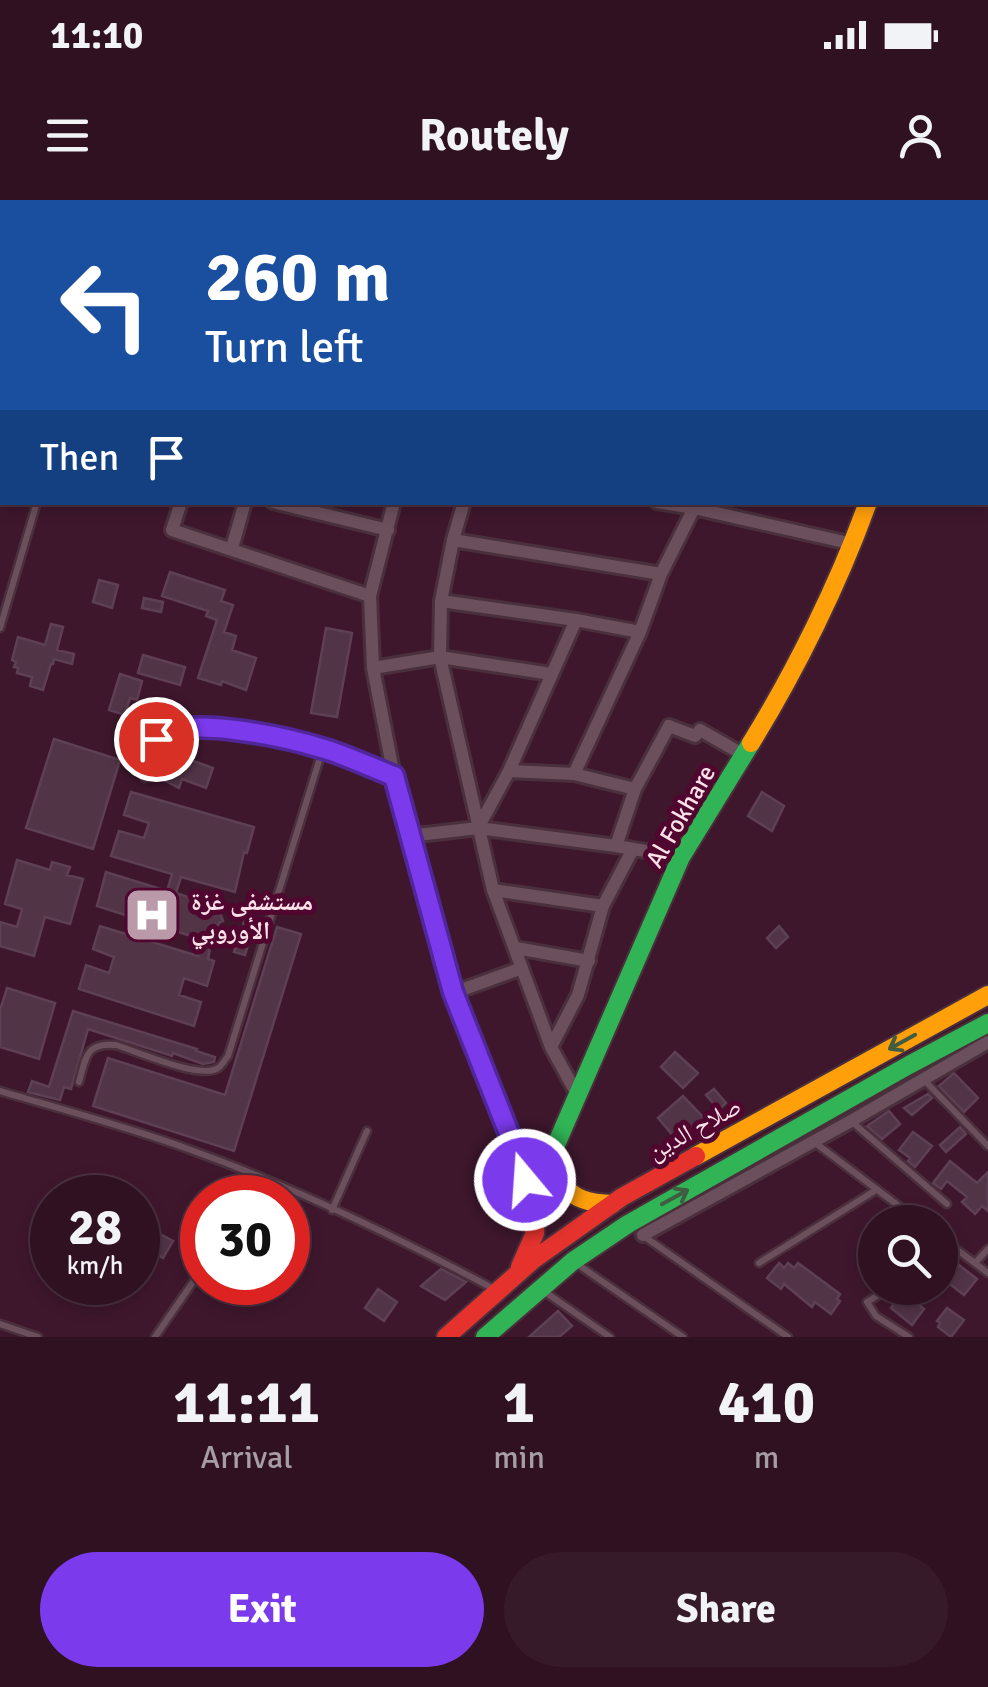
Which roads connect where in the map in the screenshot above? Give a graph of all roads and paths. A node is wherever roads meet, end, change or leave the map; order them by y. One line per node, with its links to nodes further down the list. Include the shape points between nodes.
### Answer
1 (37, 505): 18 (lane)
2 (180, 505): 13 (street, via 172,530)
3 (243, 505): 13 (street)
4 (286, 505): 10 (street)
5 (393, 505): 10 (street)
6 (463, 505): 11 (street)
7 (675, 505): 9 (street)
8 (867, 505): 12 (main road, Al Fokhare)
9 (694, 508): 12 (street); 14 (street)
10 (388, 530): 15 (street)
11 (453, 540): 14 (street); 16 (street)
12 (853, 544): 24 (main road, Al Fokhare)
13 (232, 548): 15 (street)
14 (661, 574): 19 (street)
15 (370, 596): 21 (street)
16 (441, 602): 17 (street); 20 (street)
17 (576, 620): 19 (street); 22 (street)
18 (0, 628)
19 (640, 632): 26 (street)
20 (440, 657): 21 (street); 22 (street); 30 (street)
21 (373, 668): 27 (street)
22 (551, 674): 25 (street)
23 (323, 748): 27 (lane); 28 (lane, via 242,730 164,730); 47 (lane, via 220,1068 197,1071 104,1044 86,1053)
24 (744, 755): 29 (street, via 700,730 694,736 669,726); 34 (main road, Al Fokhare)
25 (508, 770): 26 (street); 30 (street)
26 (574, 774): 29 (street)
27 (394, 776): 31 (street)
28 (145, 778)
29 (636, 789): 32 (street)
30 (478, 828): 31 (street); 32 (street); 35 (street)
31 (409, 836): 40 (street)
32 (616, 846): 33 (street)
33 (633, 849): 34 (street); 36 (street)
34 (681, 857): 49 (main road, Al Fokhare)
35 (493, 890): 36 (street); 37 (street)
36 (603, 906): 38 (street)
37 (516, 948): 38 (street); 39 (street)
38 (588, 961): 44 (street)
39 (522, 968): 40 (street); 44 (street)
40 (453, 992): 57 (street)
41 (988, 995): 63 (main road, صلاح الدين, one-way to 63)
42 (988, 1023): 43 (main road, صلاح الدين)
43 (982, 1042): 45 (main road, صلاح الدين); 46 (street)
44 (551, 1047): 49 (street)
45 (909, 1064): 46 (lane); 50 (main road, صلاح الدين)
46 (923, 1079): 51 (street); 55 (lane)
47 (79, 1082)
48 (0, 1091): 58 (lane)
49 (578, 1096): 56 (main road, Al Fokhare)
50 (836, 1106): 51 (lane); 52 (main road, صلاح الدين)
51 (851, 1122): 54 (street); 64 (lane)
52 (798, 1128): 54 (lane); 67 (main road, صلاح الدين, one-way to 52)
53 (367, 1131): 66 (lane)
54 (814, 1141): 60 (lane); 67 (street)
55 (988, 1146)
56 (549, 1161): 57 (street, via 535,1162); 59 (street)
57 (525, 1174): 61 (street)
58 (257, 1175)
59 (559, 1182): 61 (street, via 547,1194); 63 (main road, via 573,1198)
60 (876, 1190): 65 (lane); 72 (lane)
61 (536, 1194): 74 (main road, via 535,1233)
62 (310, 1199): 66 (lane)
63 (612, 1204): 74 (main road, صلاح الدين)
64 (947, 1204)
65 (897, 1205)
66 (332, 1210): 76 (lane)
67 (635, 1230): 70 (main road, صلاح الدين); 86 (lane)
68 (988, 1249): 71 (lane)
69 (958, 1250): 71 (lane)
70 (573, 1261): 75 (main road, صلاح الدين); 85 (lane)
71 (976, 1263): 73 (lane)
72 (758, 1264)
73 (988, 1273)
74 (516, 1274): 76 (main road, صلاح الدين)
75 (540, 1288): 83 (main road, صلاح الدين); 84 (lane)
76 (497, 1291): 82 (main road, صلاح الدين)
77 (180, 1301): 81 (lane)
78 (869, 1305): 87 (lane)
79 (0, 1324): 80 (lane)
80 (38, 1337)
81 (155, 1337)
82 (446, 1337)
83 (484, 1337)
84 (610, 1337)
85 (683, 1337)
86 (788, 1337)
87 (908, 1337)

